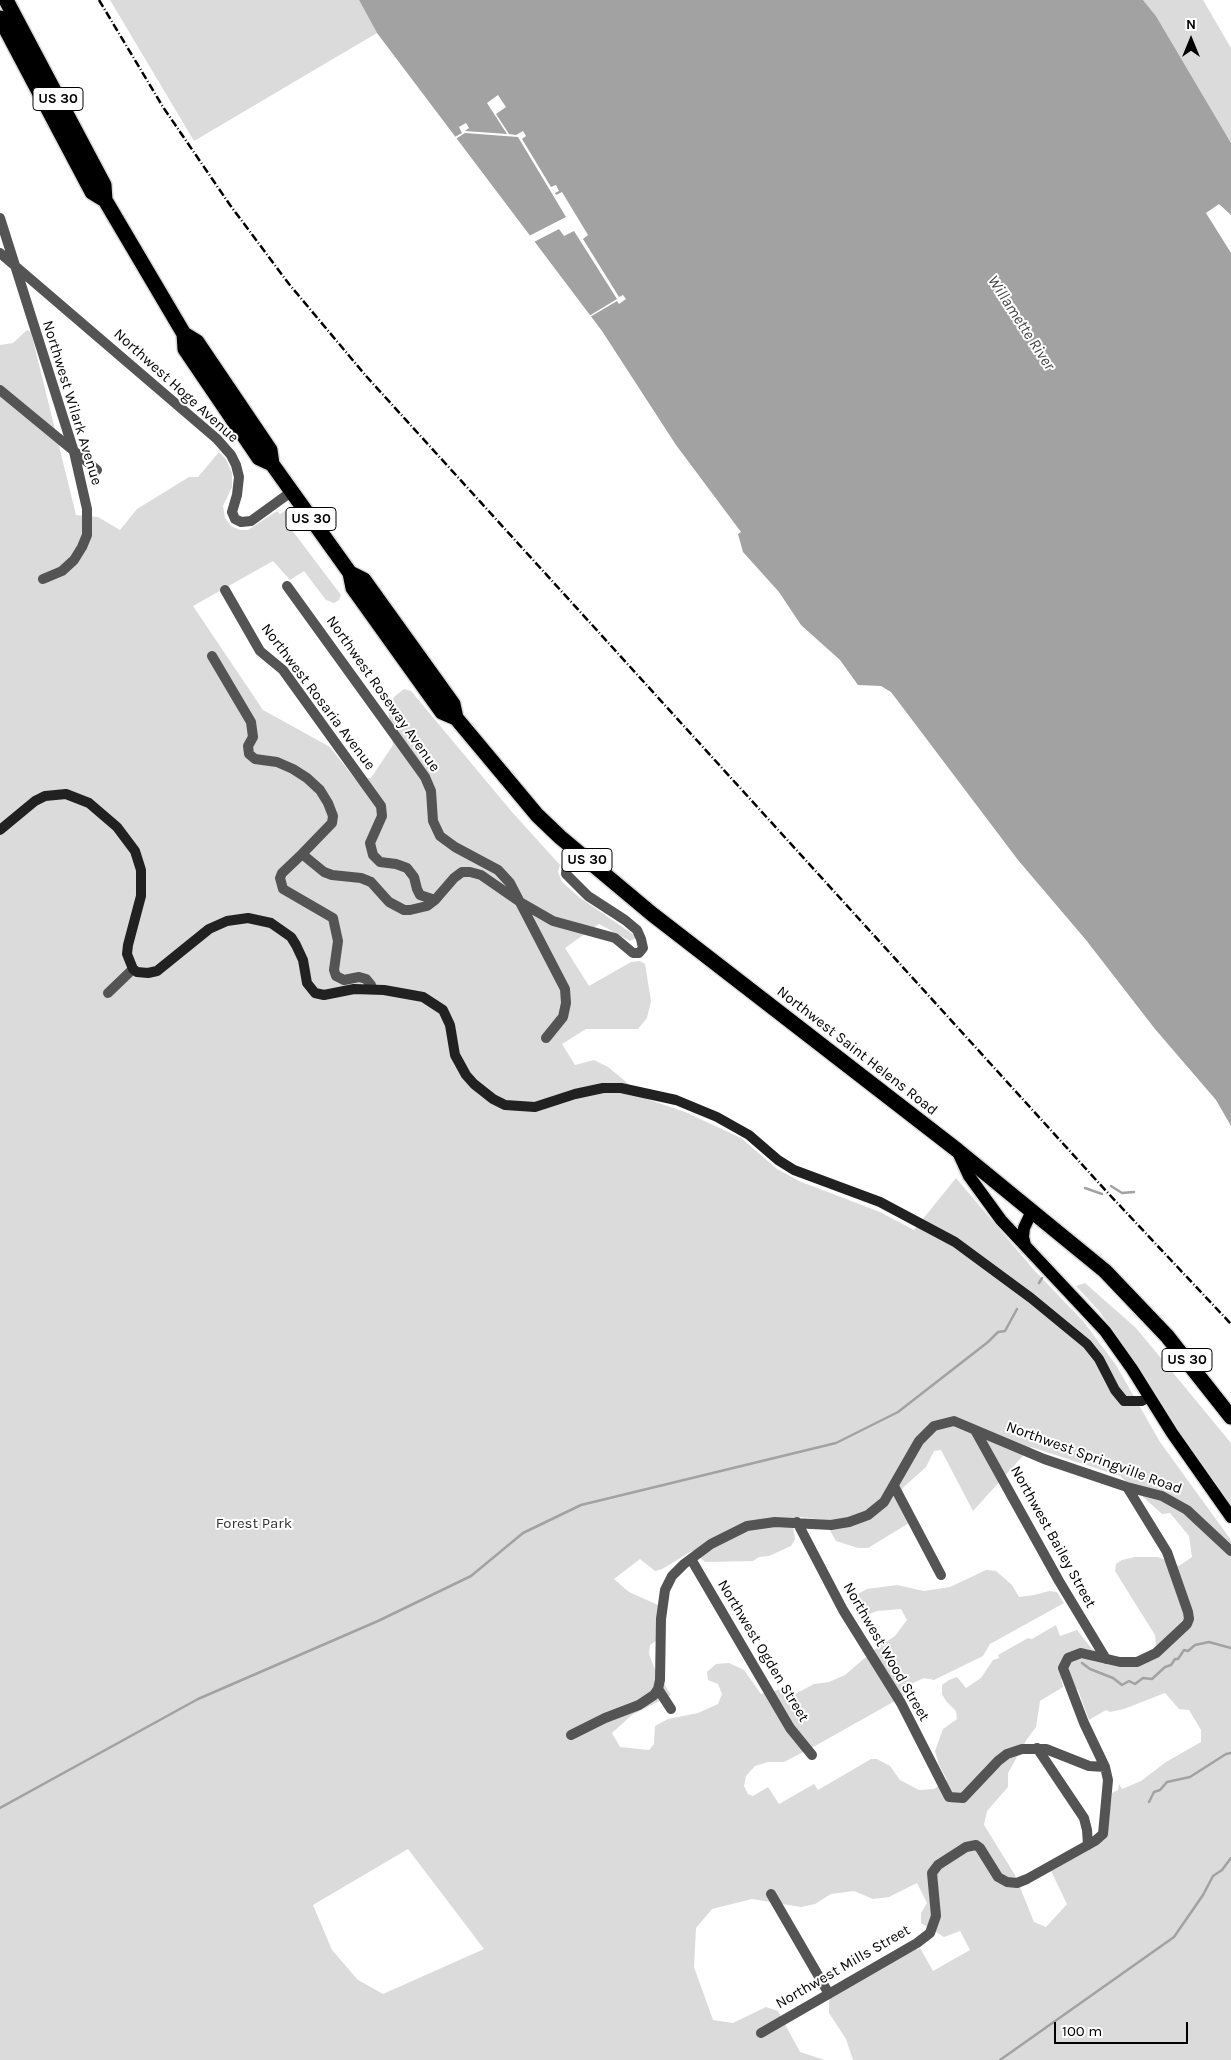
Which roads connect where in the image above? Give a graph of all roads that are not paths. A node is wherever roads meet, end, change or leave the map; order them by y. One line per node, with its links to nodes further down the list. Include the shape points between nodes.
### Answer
1 (6, 0): 3 (highway, Northwest Saint Helens Road / US 30, via 104,185)
2 (0, 18): 3 (highway, Northwest Saint Helens Road / US 30, via 92,192)
3 (105, 200): 10 (highway, Northwest Saint Helens Road / US 30, via 184,334 185,349 259,458 272,464)
4 (0, 218): 6 (street, Northwest Wilark Avenue)
5 (0, 253): 6 (street, Northwest Hoge Avenue)
6 (14, 264): 8 (street, Northwest Wilark Avenue); 10 (street, Northwest Hoge Avenue, via 222,444 236,465 239,476 238,495 233,508 235,518 241,522 251,521)
7 (0, 390): 8 (street)
8 (74, 452): 9 (street); 11 (street, Northwest Wilark Avenue, via 87,509 87,535 74,560 62,571)
9 (97, 470)
10 (291, 492): 16 (highway, Northwest Saint Helens Road / US 30, via 350,573 352,588 442,712 456,718 537,815)
11 (43, 579)
12 (287, 586): 19 (street, Northwest Roseway Avenue, via 425,776 431,790 433,821 440,836 455,848 498,870 507,878)
13 (225, 590): 18 (street, Northwest Rosaria Avenue, via 260,651 283,670 378,802 382,816 371,837 373,855 380,862 407,868 420,895)
14 (212, 656): 17 (street, via 250,722 253,737 248,746 249,754 255,759 277,762 293,769 320,790 328,803 332,823)
15 (0, 830): 20 (main road, via 46,796 66,794 89,802 117,827 135,851 141,870 141,896 127,949)
16 (575, 850): 19 (street, via 567,863 566,874 588,896 637,930 641,952 633,953 615,938 553,921); 24 (highway, Northwest Saint Helens Road / US 30, via 660,920)
17 (302, 854): 18 (street, via 324,872 371,882 389,902 404,910 421,908); 21 (street, via 282,874 283,890 333,918 338,941 335,973 338,978 366,979)
18 (435, 900): 19 (street, via 454,878 466,872 481,875)
19 (520, 902): 23 (street, Northwest Roseway Avenue, via 564,989 563,1017)
20 (133, 970): 21 (main road, via 145,974 157,971 209,929 227,921 248,918 271,923 291,937 303,960 307,983 315,993 324,995); 22 (street)
21 (372, 988): 27 (main road, via 423,997 443,1010 450,1025 455,1055 466,1074 474,1084 505,1105 535,1107 603,1088 621,1088 676,1100 718,1117 749,1135 794,1170 880,1202 956,1242 1078,1336 1099,1359 1124,1400 1142,1401)
22 (108, 993)
23 (546, 1038)
24 (957, 1150): 25 (highway, Northwest Saint Helens Road / US 30); 26 (main road, via 969,1176 1001,1220)
25 (1032, 1212): 26 (main road, via 1024,1228); 28 (highway, Northwest Saint Helens Road / US 30, via 1119,1285 1167,1336)
26 (1025, 1245): 27 (main road, via 1105,1331)
27 (1149, 1397): 32 (main road)
28 (1231, 1416)
29 (975, 1430): 30 (street, Northwest Springville Road, via 954,1421 934,1426 918,1441); 31 (street, Northwest Springville Road, via 1044,1459); 37 (street, Northwest Bailey Street)
30 (894, 1486): 33 (street, Northwest Springville Road, via 884,1502 868,1515 831,1525); 36 (street)
31 (1127, 1487): 34 (street, Northwest Springville Road, via 1176,1502); 37 (street, via 1167,1552 1189,1619 1156,1653 1137,1662)
32 (1231, 1517)
33 (797, 1522): 35 (street, Northwest Springville Road, via 747,1526 711,1544); 41 (street, Northwest Wood Street, via 844,1610 900,1703 949,1797 963,1798 1007,1754)
34 (1231, 1551)
35 (691, 1559): 38 (street, Northwest Springville Road, via 672,1576 664,1590); 42 (street, Northwest Ogden Street, via 790,1728)
36 (941, 1576)
37 (1106, 1659): 43 (street, via 1081,1653 1068,1658 1063,1668)
38 (658, 1689): 39 (street); 40 (street, via 639,1705)
39 (671, 1710)
40 (571, 1735)
41 (1037, 1748): 43 (street, via 1089,1766); 44 (street, via 1084,1818)
42 (812, 1756)
43 (1105, 1767): 44 (street, Northwest Mills Street, via 1108,1780 1103,1834)
44 (1088, 1845): 46 (street, Northwest Mills Street, via 1027,1879 1012,1883 998,1877 980,1848 976,1845 966,1847 938,1865 932,1874 936,1916 930,1933)
45 (771, 1894): 46 (street)
46 (828, 1994): 47 (street, Northwest Mills Street)
47 (761, 2033)

